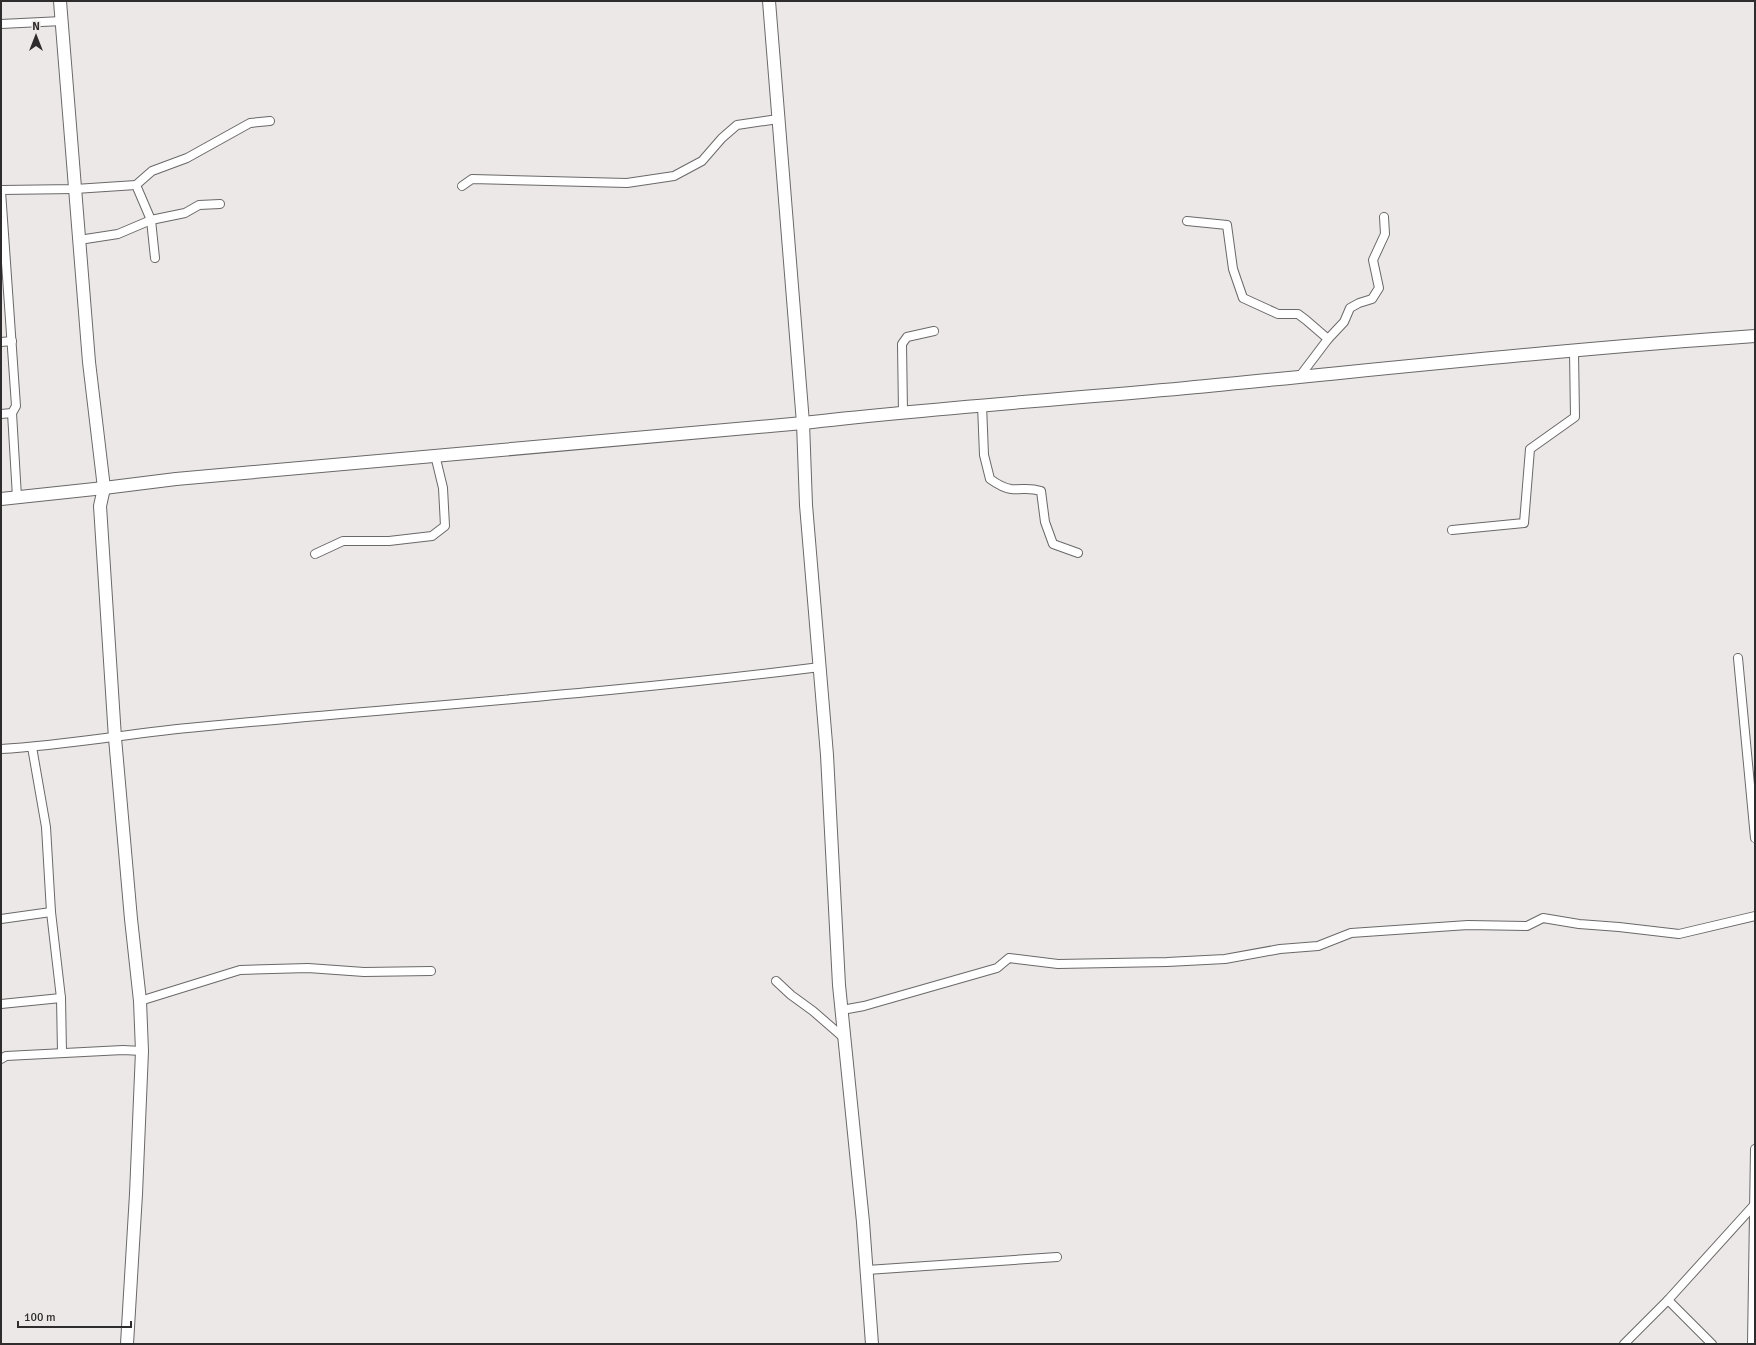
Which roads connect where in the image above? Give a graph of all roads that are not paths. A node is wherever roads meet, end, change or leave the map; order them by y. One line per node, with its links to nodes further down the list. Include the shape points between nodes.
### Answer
1 (60, 1): 3 (street)
2 (770, 1): 5 (street)
3 (62, 21): 4 (street); 9 (street)
4 (1, 24)
5 (778, 119): 8 (street, via 737,125 702,161 674,176 627,183 472,179); 29 (street)
6 (270, 121): 7 (street, via 250,123 187,158 152,171)
7 (136, 185): 9 (street); 13 (street)
8 (462, 186)
9 (74, 189): 10 (street); 15 (street)
10 (1, 190): 17 (street)
11 (220, 204): 13 (street, via 199,205 185,213)
12 (1384, 217): 20 (street, via 1384,234 1373,260 1379,288 1372,299 1350,308 1344,322)
13 (151, 220): 15 (street, via 118,234); 16 (street)
14 (1187, 221): 20 (street, via 1227,225 1233,269 1243,298 1278,314 1298,314)
15 (79, 240): 31 (street, via 89,362)
16 (155, 258)
17 (4, 267): 21 (street)
18 (934, 331): 26 (street, via 907,337 902,344)
19 (1755, 336): 23 (street)
20 (1328, 339): 24 (street)
21 (12, 341): 22 (street); 27 (street, via 16,406)
22 (1, 342)
23 (1574, 351): 24 (street); 34 (street, via 1575,417 1530,449 1524,523)
24 (1300, 376): 25 (street)
25 (982, 405): 26 (street); 35 (street, via 984,455 990,480 1012,489 1031,488 1041,491 1045,522 1053,544)
26 (903, 412): 29 (street)
27 (12, 413): 28 (street); 32 (street)
28 (1, 414)
29 (803, 423): 30 (street); 38 (street, via 806,505)
30 (435, 455): 31 (street); 36 (street, via 443,488 446,526 432,536 389,541 343,542)
31 (104, 488): 32 (street); 39 (street, via 100,506)
32 (17, 497): 33 (street)
33 (1, 499)
34 (1452, 530)
35 (1078, 553)
36 (315, 554)
37 (1738, 658): 42 (street)
38 (820, 667): 39 (street, via 682,683 198,727); 51 (street)
39 (116, 738): 40 (street); 49 (street)
40 (32, 747): 41 (street); 43 (street, via 46,827)
41 (1, 749)
42 (1755, 838)
43 (51, 912): 45 (street); 48 (street)
44 (1755, 916): 51 (street, via 1678,934 1543,918 1527,926 1468,925 1351,933 1318,946 1280,949 1225,959 1058,964 1009,958 997,968)
45 (1, 919)
46 (432, 971): 49 (street, via 364,972 308,968 240,970)
47 (776, 981): 52 (street)
48 (61, 998): 50 (street); 54 (street)
49 (140, 1001): 53 (street)
50 (1, 1004)
51 (842, 1010): 52 (street)
52 (844, 1038): 59 (street)
53 (142, 1051): 54 (street); 61 (street)
54 (62, 1052): 55 (street, via 6,1056)
55 (1, 1059)
56 (1755, 1149): 57 (street)
57 (1754, 1205): 60 (street); 65 (street)
58 (1057, 1257): 59 (street)
59 (867, 1270): 62 (street)
60 (1668, 1300): 63 (street); 64 (street)
61 (127, 1344)
62 (872, 1344)
63 (1624, 1344)
64 (1712, 1344)
65 (1752, 1344)

